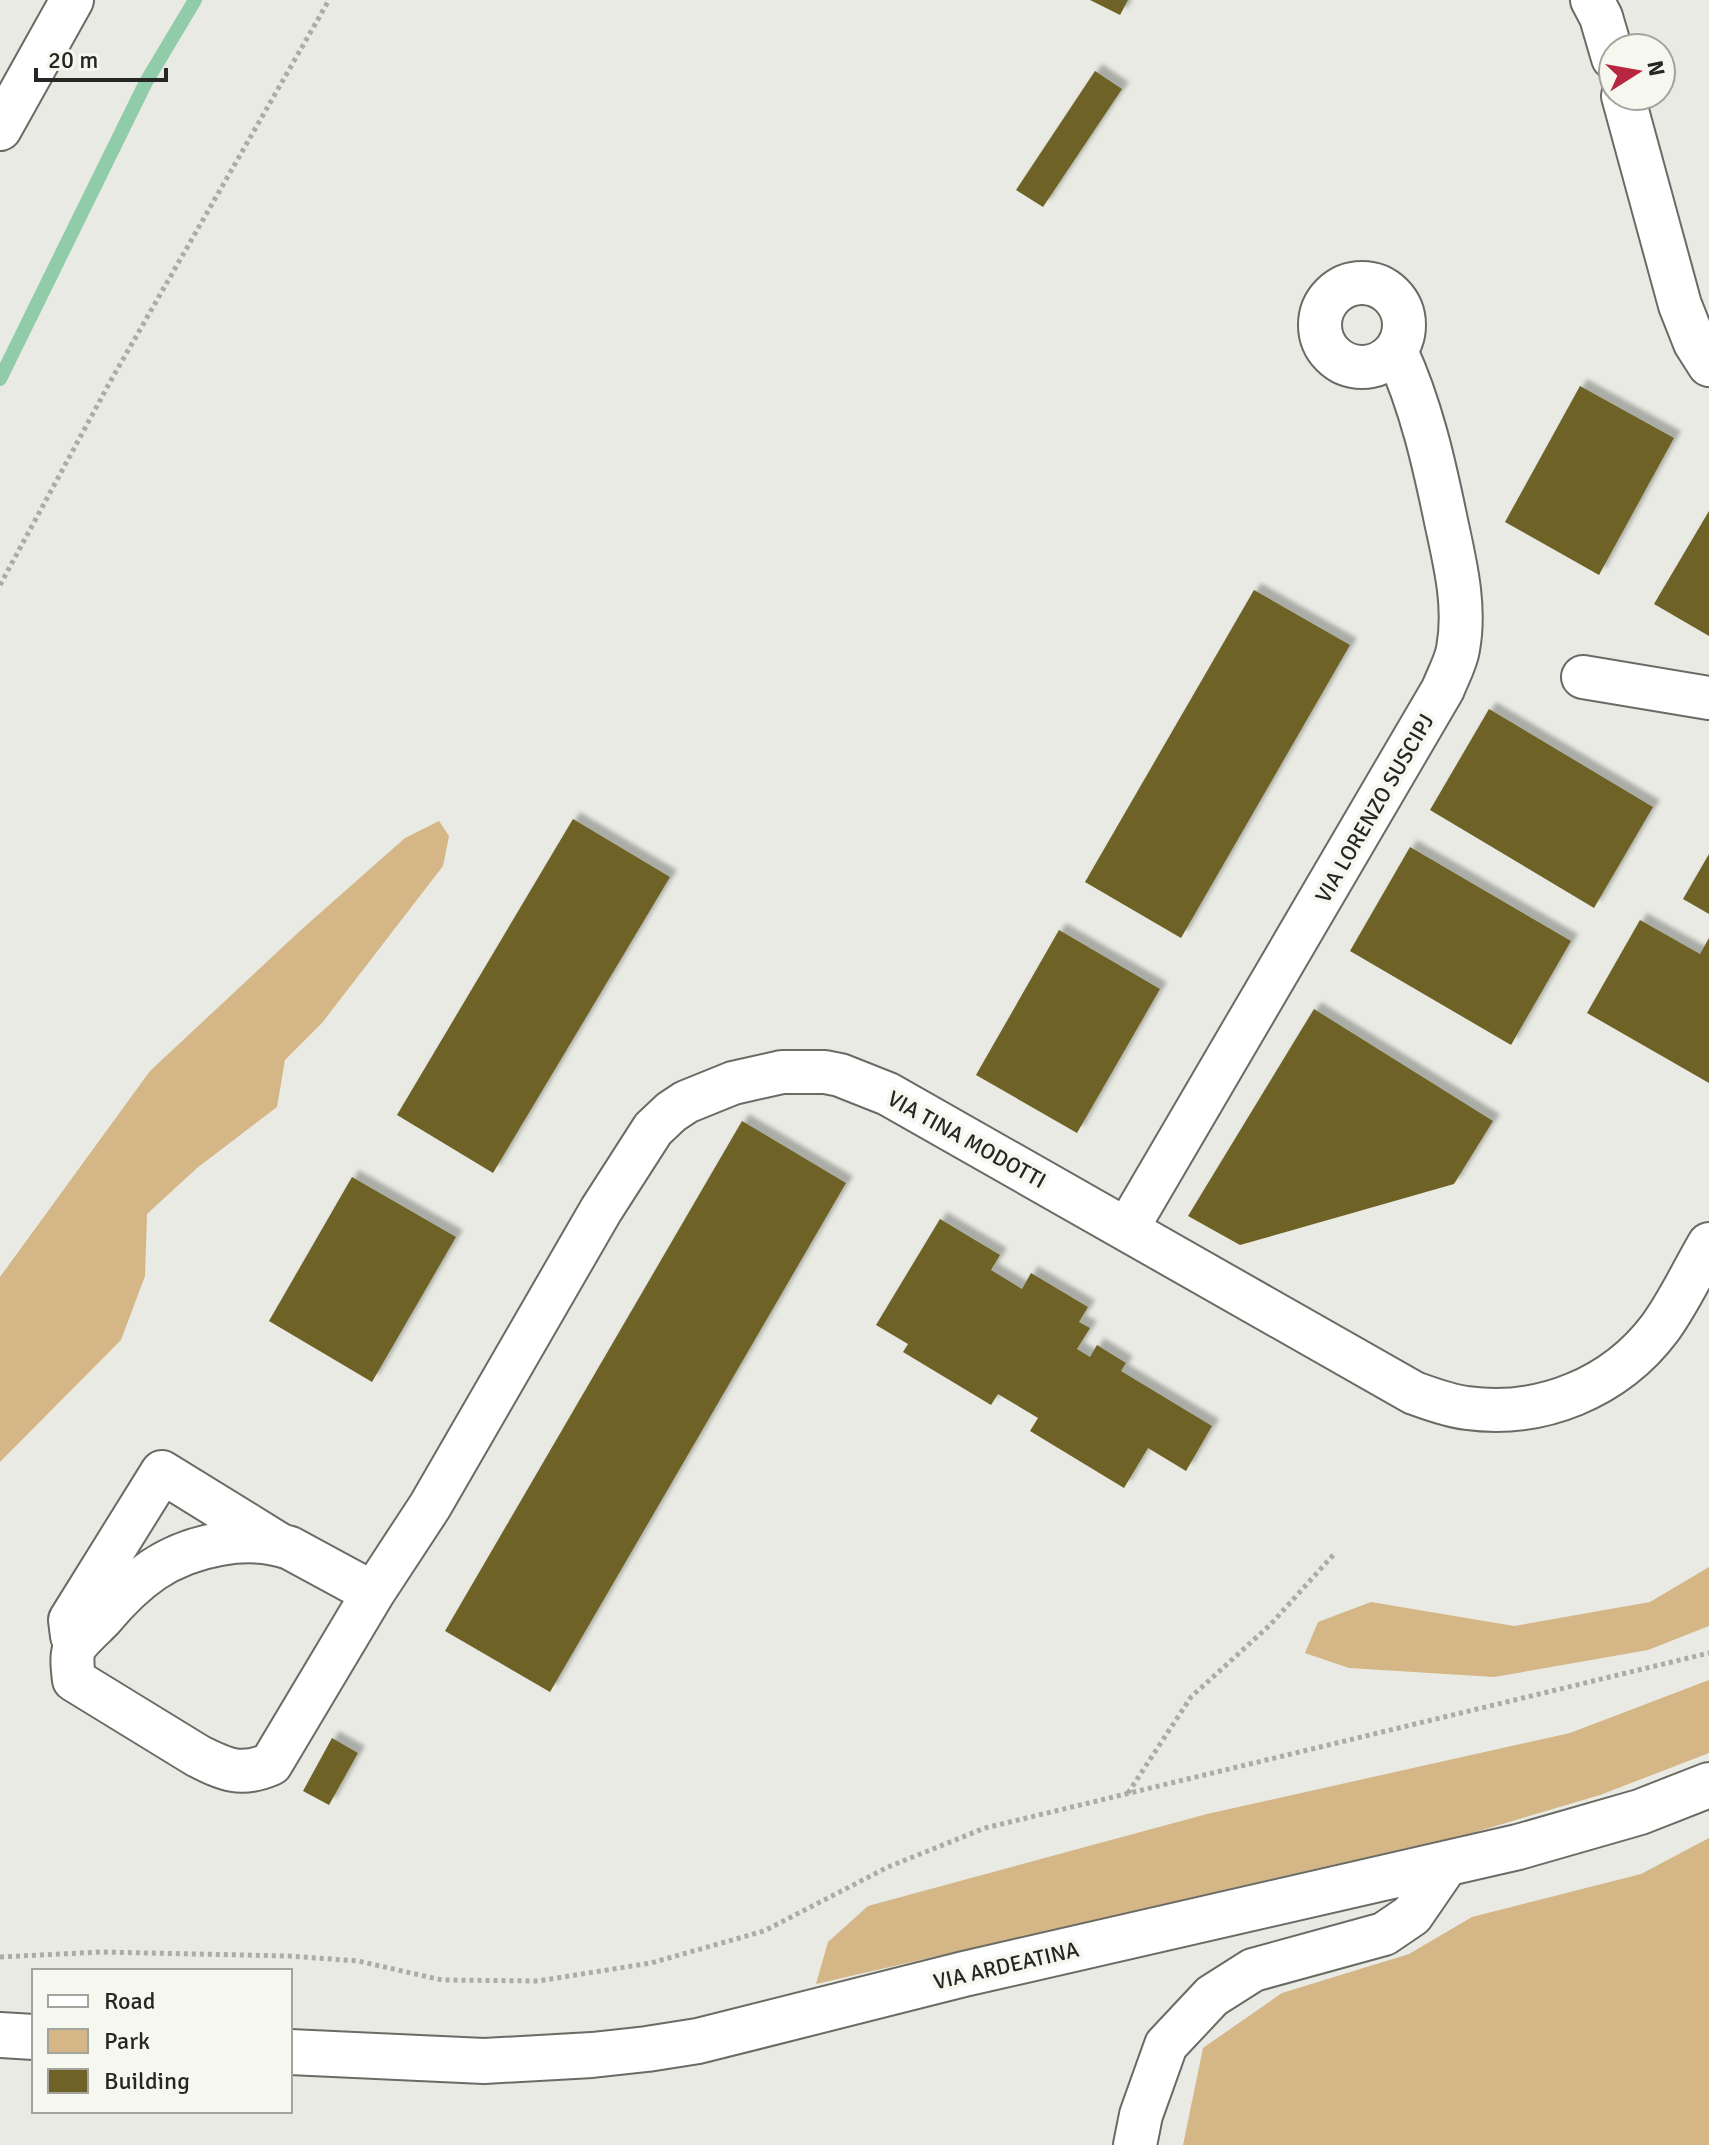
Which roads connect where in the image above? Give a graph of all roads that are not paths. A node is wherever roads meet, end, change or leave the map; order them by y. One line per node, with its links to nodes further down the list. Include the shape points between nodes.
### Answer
1 (72, 0): 5 (street)
2 (1592, 0): 3 (street)
3 (1605, 32)
4 (1627, 112): 7 (street, via 1680,305)
5 (0, 129)
6 (1396, 351): 10 (street, VIA LORENZO SUSCIPJ, via 1434,460 1458,576 1458,650 1443,689)
7 (1709, 365)
8 (1583, 677): 9 (street)
9 (1709, 698)
10 (1127, 1229): 11 (street, VIA TINA MODOTTI, via 1414,1393 1464,1408 1498,1410 1558,1401 1625,1365 1660,1327); 13 (street, VIA TINA MODOTTI, via 888,1094 840,1075 782,1072 733,1083 686,1102 653,1129 640,1148 430,1506)
11 (1709, 1244)
12 (278, 1544): 13 (street); 14 (street, via 215,1546 156,1568); 14 (street, via 162,1472 70,1620)
13 (373, 1593): 14 (street, VIA TINA MODOTTI, via 271,1764 254,1771 236,1772 198,1756 74,1680)
14 (74, 1649)
15 (1709, 1785): 16 (main road, VIA ARDEATINA, via 1640,1812)
16 (1447, 1864): 19 (main road, VIA ARDEATINA, via 964,1974 698,2041 484,2061); 20 (street, via 1412,1915 1384,1934 1253,1970 1212,1996 1166,2045)
17 (0, 2035): 18 (main road)
18 (32, 2037)
19 (292, 2052)
20 (1135, 2145)

